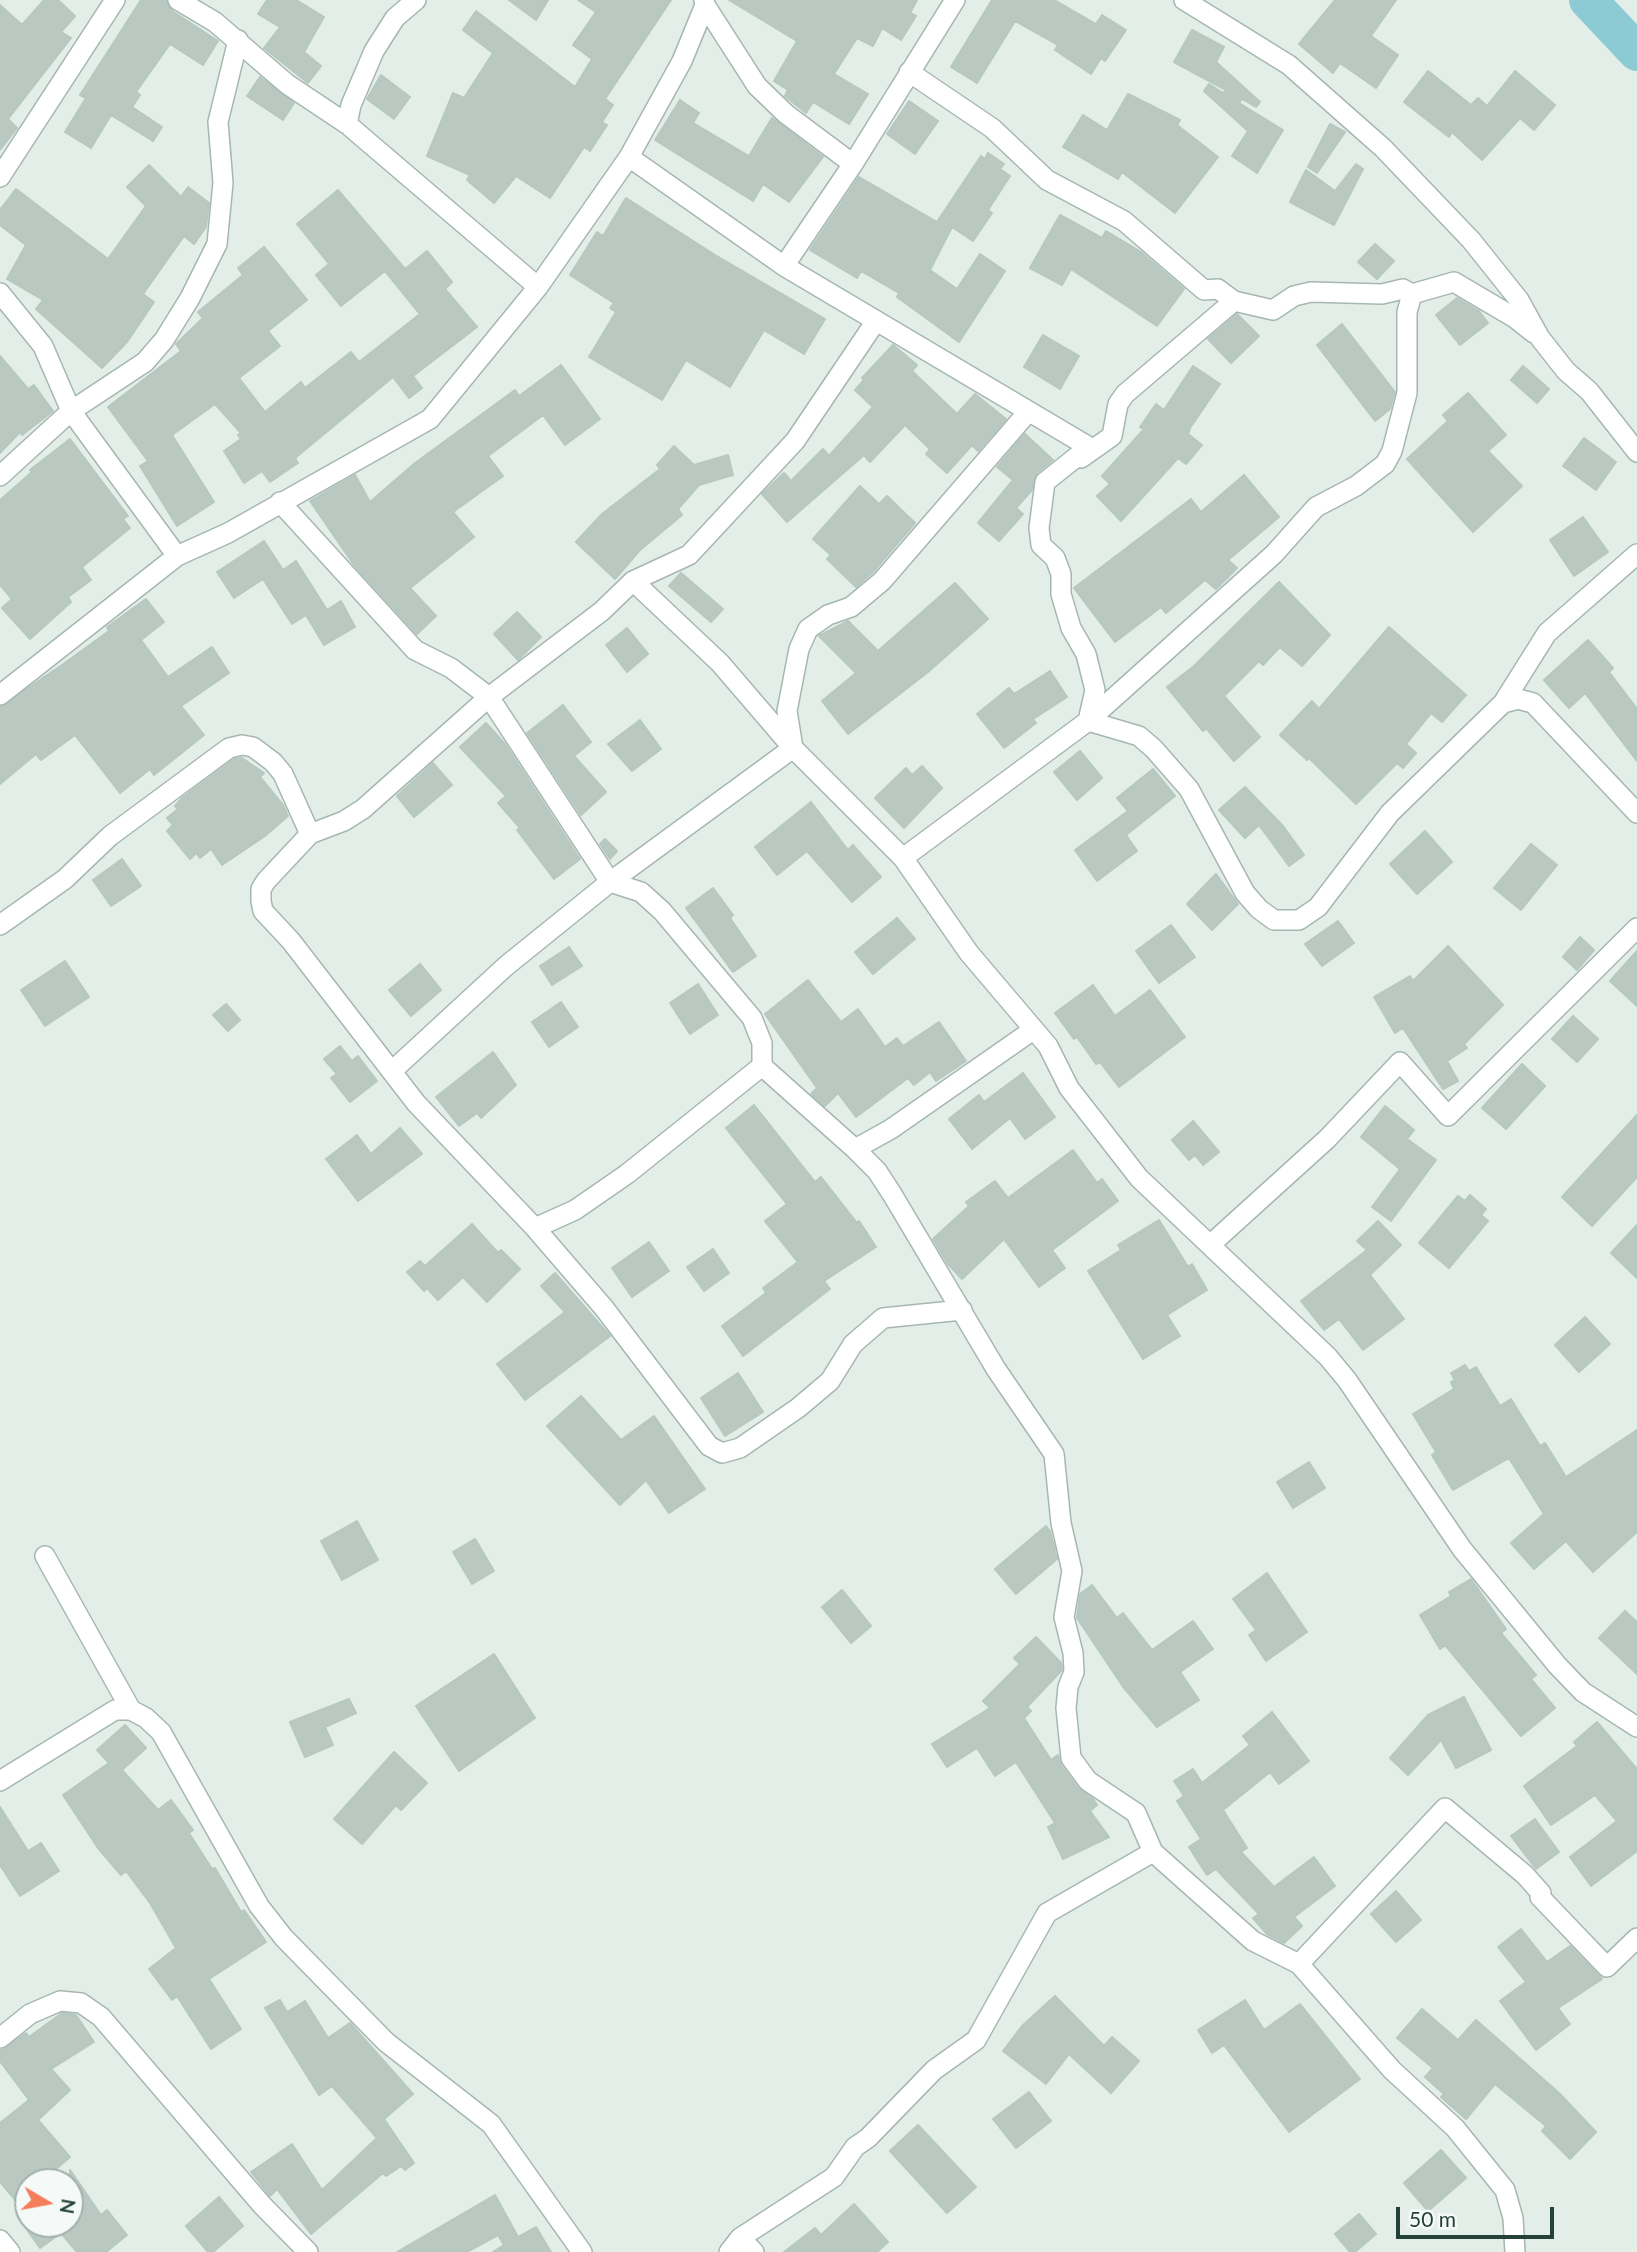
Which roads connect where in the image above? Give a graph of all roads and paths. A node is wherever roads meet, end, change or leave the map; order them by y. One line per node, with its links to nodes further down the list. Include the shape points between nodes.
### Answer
1 (115, 0): 12 (street)
2 (178, 0): 7 (street)
3 (416, 0): 9 (street, via 395,18 374,51)
4 (955, 0): 8 (street)
5 (1184, 0): 19 (street, via 1289,65 1383,148 1471,240 1519,300)
6 (704, 3): 10 (street, via 682,61); 11 (street, via 757,86)
7 (238, 40): 9 (street, via 287,84); 20 (street, via 218,122 223,183 217,244 164,340 145,362)
8 (909, 72): 11 (street); 17 (street, via 992,128 1047,180 1124,221 1204,290 1218,289)
9 (347, 124): 14 (street)
10 (629, 157): 13 (street); 14 (street)
11 (853, 164): 13 (street)
12 (0, 177)
13 (785, 266): 18 (street)
14 (538, 287): 25 (street, via 430,419)
15 (0, 293): 20 (street, via 43,346)
16 (1412, 294): 17 (street, via 1403,289 1382,294 1311,292 1294,296 1273,310); 19 (street, via 1454,282); 32 (street, via 1407,312 1407,393 1385,464 1356,486 1315,507 1274,554)
17 (1234, 301): 24 (street, via 1125,394 1118,404 1112,436)
18 (876, 321): 21 (street); 28 (street, via 795,441 720,525 689,555)
19 (1541, 338): 22 (street)
20 (71, 411): 23 (street); 27 (street)
21 (1028, 412): 24 (street, via 1089,447); 33 (street, via 882,581 851,607 808,629 799,649 787,711)
22 (1637, 452)
23 (0, 476)
24 (1045, 482): 32 (street, via 1041,545 1055,558 1071,628 1086,654 1095,690)
25 (280, 502): 27 (street); 30 (street, via 415,650 451,668)
26 (1637, 554): 31 (street, via 1547,633)
27 (177, 556): 29 (street)
28 (633, 581): 30 (street, via 602,611); 33 (street, via 720,663)
29 (0, 695)
30 (489, 697): 35 (street, via 363,809); 37 (street)
31 (1503, 704): 32 (street, via 1390,813 1318,907 1299,920 1285,922 1274,920 1245,893 1189,789 1154,749 1139,736); 34 (street, via 1518,699 1533,703)
32 (1088, 721): 36 (street)
33 (793, 748): 36 (street); 37 (street)
34 (1637, 813)
35 (310, 834): 38 (street, via 283,774 272,762 253,747 229,748); 42 (street, via 261,890 263,911)
36 (903, 858): 40 (street, via 970,953)
37 (610, 882): 41 (street, via 641,892 662,911 752,1018 762,1043); 42 (street, via 506,965)
38 (0, 925)
39 (1637, 928): 45 (street, via 1448,1116 1400,1062 1327,1139)
40 (1033, 1030): 43 (street); 45 (street, via 1048,1046 1069,1088 1139,1178)
41 (762, 1066): 43 (street); 44 (street, via 627,1174 576,1210)
42 (392, 1072): 44 (street)
43 (855, 1149): 46 (street, via 885,1183)
44 (535, 1228): 46 (street, via 604,1308 709,1446 722,1453 740,1448 798,1408 830,1381 853,1344 883,1318)
45 (1210, 1245): 49 (street, via 1347,1380 1462,1549 1557,1665 1583,1692)
46 (962, 1310): 51 (street, via 1054,1454 1061,1523 1072,1571 1064,1617 1074,1672 1066,1708 1071,1758 1088,1781 1136,1813)
47 (45, 1556): 48 (street)
48 (131, 1710): 50 (street, via 115,1710); 59 (street, via 161,1732 259,1906 284,1938 386,2042 492,2124)
49 (1637, 1727)
50 (0, 1781)
51 (1153, 1852): 53 (street, via 1253,1941); 56 (street, via 1047,1913 976,2040 934,2070 855,2147 834,2178)
52 (1637, 1938): 53 (street, via 1607,1967 1525,1875 1445,1808)
53 (1300, 1964): 61 (street, via 1392,2070 1455,2128 1505,2190)
54 (0, 2038): 58 (street, via 30,2014 60,2001 81,2003 101,2017)
55 (0, 2240): 57 (street)
56 (734, 2245): 60 (street)
57 (10, 2252)
58 (308, 2252)
59 (582, 2252)
60 (754, 2252)
61 (1515, 2252)

